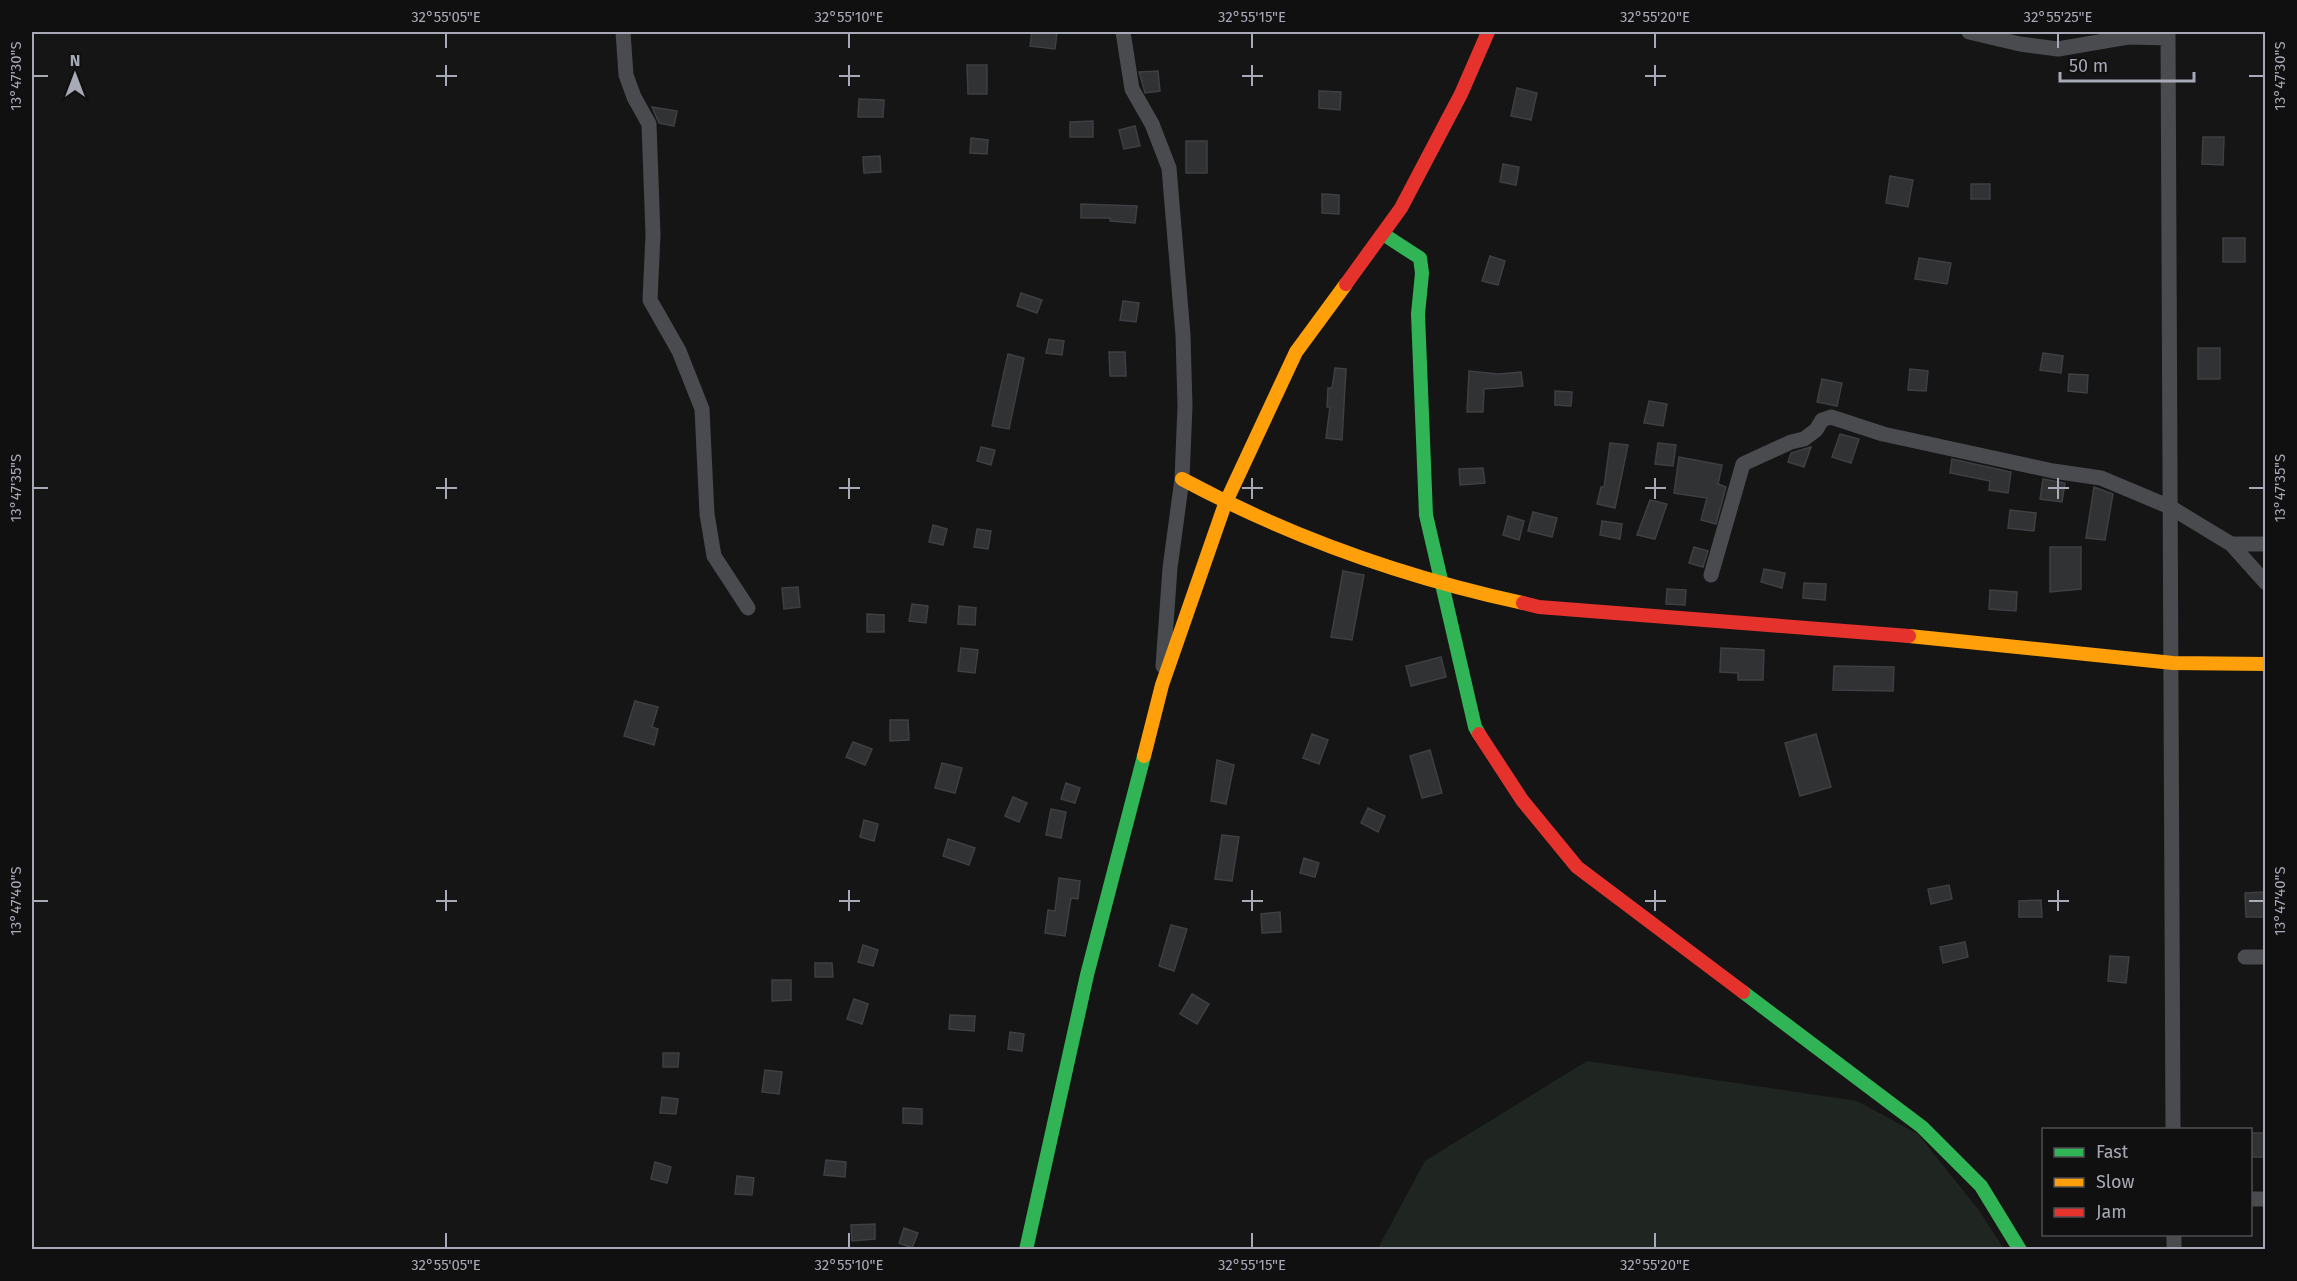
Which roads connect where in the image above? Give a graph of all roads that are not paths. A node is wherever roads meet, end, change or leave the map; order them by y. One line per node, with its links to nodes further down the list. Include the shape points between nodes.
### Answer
1 (623, 32): 15 (street, via 626,75 649,124 653,235 650,300 679,351 702,409 707,514 714,556)
2 (1123, 32): 7 (street, via 1132,89 1152,124 1169,168 1183,335)
3 (1488, 32): 6 (street, via 1461,94 1401,208)
4 (1969, 32): 5 (street, via 2058,49 2128,37)
5 (2168, 35): 9 (street)
6 (1383, 234): 8 (street, via 1296,352); 13 (street, via 1420,258 1422,466 1426,515)
7 (1182, 479): 8 (street); 18 (street, via 1170,568)
8 (1225, 504): 13 (street, via 1357,558); 18 (street)
9 (2170, 507): 11 (street); 12 (street, via 2101,478 1883,434 1831,417 1822,420 1804,439 1743,464); 16 (street)
10 (2265, 543): 11 (street)
11 (2231, 544): 14 (street)
12 (1711, 574)
13 (1443, 582): 16 (street, via 1539,607 1961,640); 23 (street, via 1475,727 1539,823 1576,867 1922,1127 1980,1186)
14 (2265, 583)
15 (748, 608)
16 (2173, 663): 17 (street); 21 (street)
17 (2265, 664)
18 (1162, 685): 22 (street, via 1087,975)
19 (2245, 957): 20 (street)
20 (2265, 957)
21 (2173, 1128)
22 (1026, 1250)
23 (2020, 1250)

